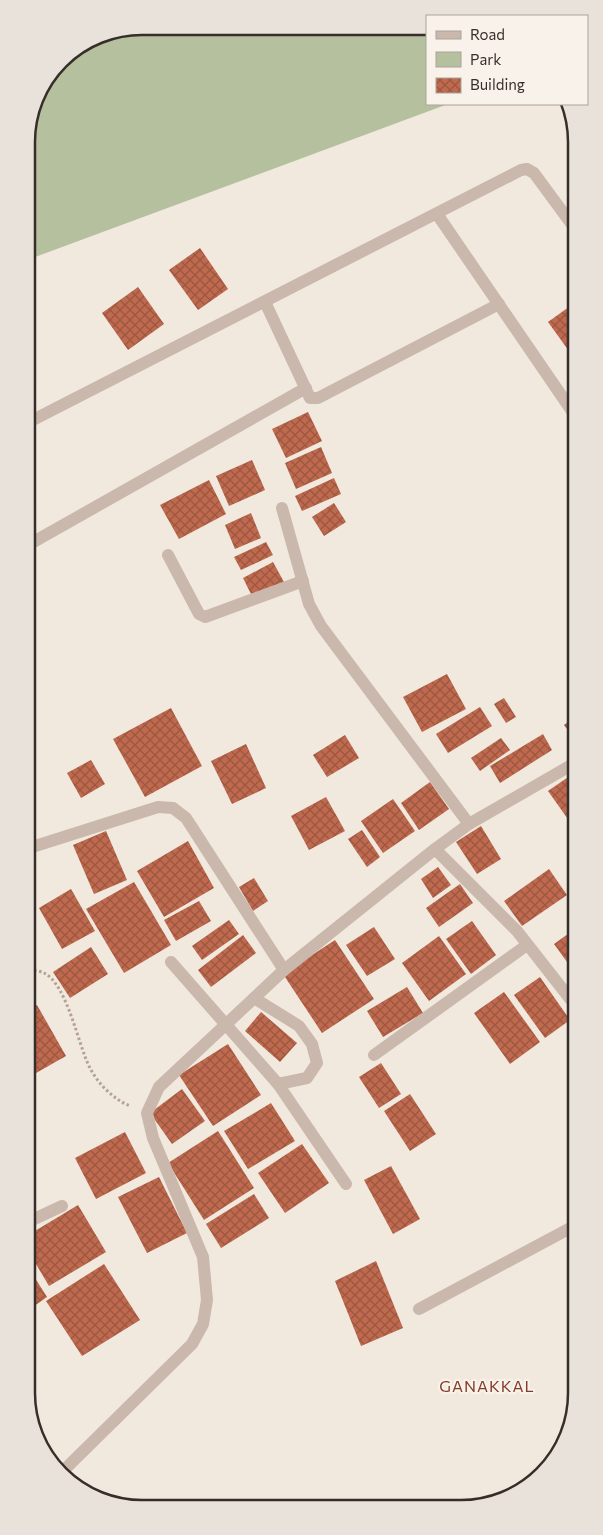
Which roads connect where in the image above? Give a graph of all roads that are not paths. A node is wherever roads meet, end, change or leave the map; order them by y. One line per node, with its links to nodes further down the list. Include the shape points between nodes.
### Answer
1 (437, 214): 2 (street, via 527,169 534,173); 3 (street); 4 (street)
2 (568, 219)
3 (265, 302): 5 (street); 7 (street)
4 (499, 304): 5 (street, via 318,398 310,398); 6 (street)
5 (306, 388): 9 (street)
6 (568, 405)
7 (35, 419)
8 (282, 508): 11 (street)
9 (35, 540)
10 (168, 555): 11 (street, via 199,614 205,617)
11 (303, 582): 13 (street, via 309,604 321,626)
12 (568, 766): 13 (street)
13 (469, 824): 15 (street)
14 (35, 846): 18 (street, via 158,807 173,808 186,818)
15 (435, 849): 16 (street); 18 (street)
16 (527, 944): 19 (street); 22 (street)
17 (171, 962): 21 (street)
18 (284, 970): 20 (street)
19 (568, 996)
20 (254, 998): 21 (street); 23 (street, via 299,1026 312,1044 317,1063 307,1078)
21 (227, 1024): 23 (street); 29 (street, via 159,1088 147,1113 153,1138 203,1257 207,1300 203,1324 192,1344)
22 (374, 1054)
23 (278, 1084): 24 (street)
24 (346, 1184)
25 (62, 1206): 26 (street)
26 (35, 1219)
27 (568, 1229): 28 (street)
28 (419, 1309)
29 (66, 1468)

